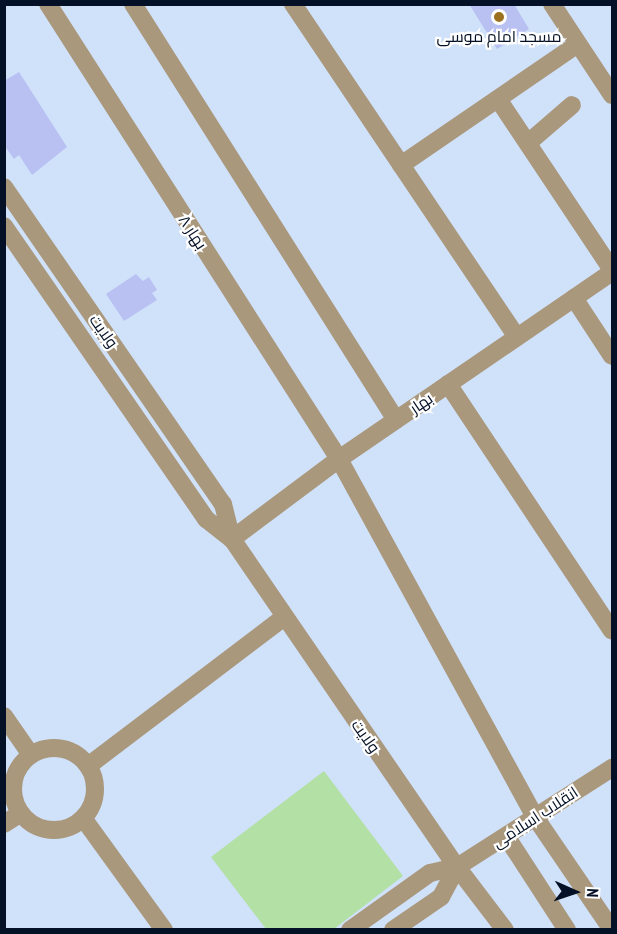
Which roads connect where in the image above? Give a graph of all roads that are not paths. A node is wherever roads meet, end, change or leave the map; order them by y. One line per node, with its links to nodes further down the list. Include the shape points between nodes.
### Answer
1 (48, 4): 19 (street, بهار ۸)
2 (133, 4): 18 (street)
3 (293, 4): 10 (street)
4 (552, 4): 5 (street)
5 (578, 44): 6 (street); 7 (street)
6 (612, 96)
7 (498, 99): 9 (street); 10 (street)
8 (572, 105): 9 (street)
9 (528, 143): 13 (street)
10 (401, 165): 15 (street)
11 (4, 187): 20 (street, ولایت, via 223,504)
12 (4, 226): 20 (street, ولایت, via 206,519)
13 (612, 271): 14 (street, بهار)
14 (574, 298): 15 (street, بهار); 16 (street)
15 (517, 337): 17 (street, بهار)
16 (612, 356)
17 (448, 384): 18 (street, بهار); 22 (street)
18 (396, 420): 19 (street, بهار)
19 (339, 459): 20 (street, بهار); 28 (street, بهار ۸)
20 (232, 539): 21 (street, ولایت)
21 (284, 617): 25 (street); 32 (street, ولایت)
22 (612, 631)
23 (4, 716): 24 (street)
24 (31, 755): 25 (street, via 49,748 68,750); 27 (street, via 21,764 14,782 15,801)
25 (88, 766): 29 (street, via 95,793)
26 (612, 768): 28 (street, انقلاب اسلامی)
27 (21, 813): 29 (street, via 30,822 51,829 71,826); 30 (street)
28 (535, 817): 31 (street, انقلاب اسلامی); 38 (street, بهار ۸)
29 (83, 818): 33 (street)
30 (4, 824)
31 (506, 836): 32 (street, انقلاب اسلامی); 37 (street)
32 (457, 867): 34 (street, via 430,873); 35 (street, via 441,897); 36 (street, ولایت)
33 (164, 930)
34 (350, 930)
35 (393, 930)
36 (505, 930)
37 (567, 930)
38 (612, 930)

